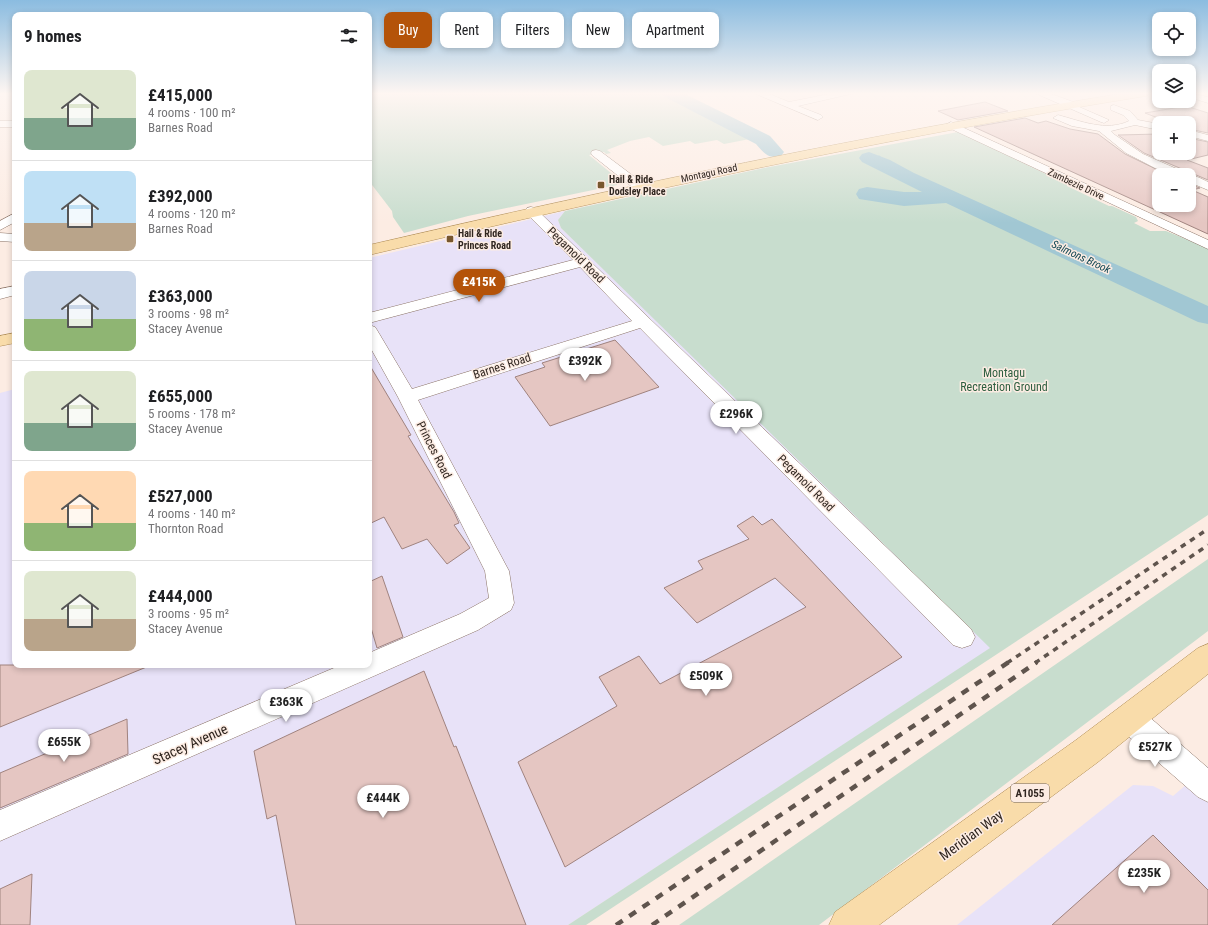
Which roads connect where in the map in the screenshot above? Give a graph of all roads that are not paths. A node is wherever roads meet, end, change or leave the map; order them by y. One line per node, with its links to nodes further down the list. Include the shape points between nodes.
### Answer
1 (895, 136): 8 (main road, Montagu Road)
2 (974, 136): 14 (street, Zambezie Drive, via 1151,224)
3 (1110, 136): 5 (street, via 1128,150)
4 (596, 153): 8 (street)
5 (1165, 168)
6 (1196, 181): 7 (street)
7 (1208, 186)
8 (640, 187): 9 (main road, Montagu Road)
9 (531, 211): 15 (main road, Montagu Road); 16 (street, Pegamoid Road)
10 (12, 219): 11 (street)
11 (0, 226)
12 (0, 237): 13 (street)
13 (12, 238)
14 (1208, 245)
15 (372, 249)
16 (583, 262): 19 (street); 20 (street, Pegamoid Road)
17 (12, 291): 18 (street)
18 (0, 294)
19 (372, 317)
20 (644, 322): 24 (street, Barnes Road); 26 (street, Pegamoid Road)
21 (372, 335): 24 (street, Princes Road)
22 (12, 339): 23 (main road)
23 (0, 341)
24 (407, 397): 25 (street, Princes Road)
25 (497, 571): 28 (street, Stacey Avenue, via 502,602 469,622)
26 (962, 637)
27 (1208, 657): 30 (main road, Meridian Way / A1055)
28 (372, 664)
29 (363, 668): 32 (street, Stacey Avenue)
30 (1129, 718): 31 (street); 33 (main road, Meridian Way / A1055)
31 (1208, 787)
32 (0, 826)
33 (848, 925)

